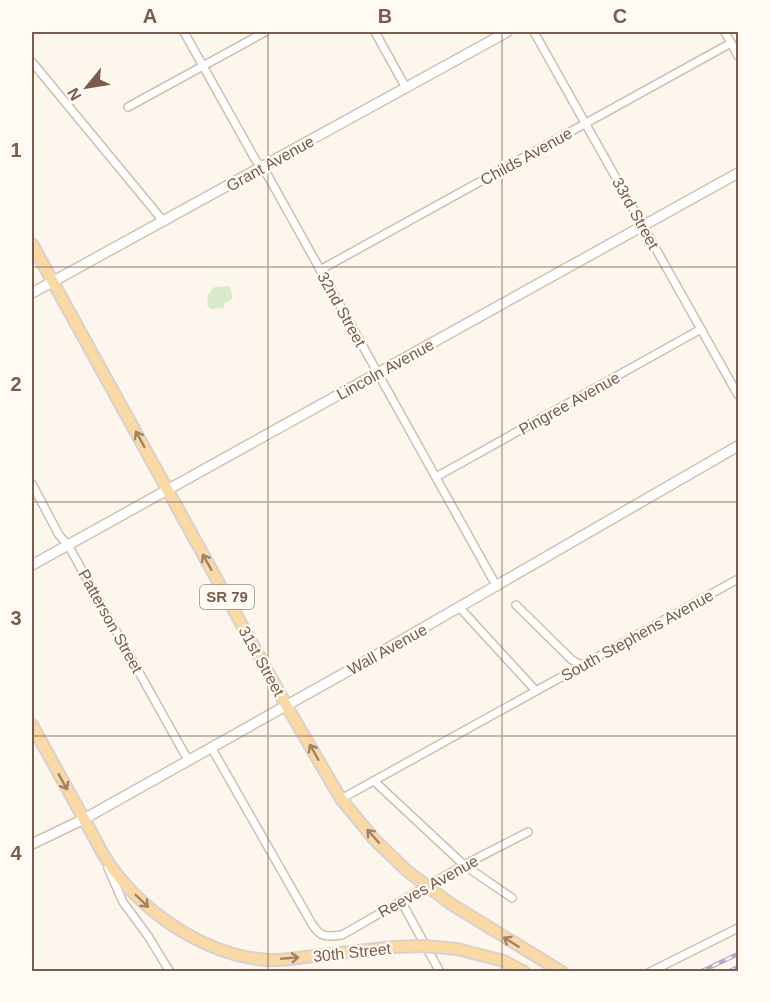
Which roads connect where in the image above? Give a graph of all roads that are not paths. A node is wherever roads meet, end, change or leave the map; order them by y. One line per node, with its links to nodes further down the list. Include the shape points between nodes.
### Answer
1 (184, 32): 10 (street, 32nd Street)
2 (266, 32): 10 (street)
3 (375, 32): 11 (street)
4 (507, 32): 11 (street, Grant Avenue)
5 (534, 32): 13 (street, 33rd Street)
6 (725, 32): 7 (street)
7 (731, 43): 8 (street); 13 (street, Childs Avenue)
8 (738, 56)
9 (32, 62): 16 (street)
10 (203, 66): 12 (street); 14 (street, 32nd Street)
11 (406, 88): 14 (street, Grant Avenue)
12 (128, 107)
13 (585, 123): 17 (street, 33rd Street); 19 (street, Childs Avenue)
14 (262, 168): 16 (street, Grant Avenue); 19 (street, 32nd Street)
15 (738, 173): 17 (street, Lincoln Avenue)
16 (164, 222): 20 (street, Grant Avenue)
17 (643, 226): 22 (street, 33rd Street); 23 (street, Lincoln Avenue)
18 (32, 244): 20 (main road, 31st Street / SR 79)
19 (320, 270): 23 (street, 32nd Street)
20 (52, 282): 21 (street, Grant Avenue); 28 (main road, 31st Street / SR 79, one-way to 20)
21 (32, 293)
22 (701, 329): 24 (street, 33rd Street); 26 (street, Pingree Avenue)
23 (378, 373): 26 (street, 32nd Street); 28 (street, Lincoln Avenue)
24 (738, 395)
25 (738, 446): 32 (street, Wall Avenue)
26 (436, 477): 32 (street, 32nd Street)
27 (32, 484): 29 (street, Patterson Street, via 59,535)
28 (168, 490): 29 (street, Lincoln Avenue); 37 (main road, 31st Street / SR 79, one-way to 28)
29 (68, 544): 30 (street, Lincoln Avenue); 40 (street, Patterson Street)
30 (32, 565)
31 (738, 579): 35 (street, South Stephens Avenue)
32 (497, 587): 34 (street, Wall Avenue)
33 (516, 605): 35 (street, via 572,660)
34 (460, 608): 36 (street); 37 (street, Wall Avenue)
35 (584, 664): 36 (street, South Stephens Avenue)
36 (536, 691): 41 (street, South Stephens Avenue)
37 (286, 705): 39 (street, Wall Avenue); 42 (main road, 31st Street / SR 79, one-way to 37)
38 (32, 725): 43 (main road, 30th Street, one-way to 43)
39 (212, 747): 40 (street, Wall Avenue); 49 (street, Reeves Avenue, via 317,933 328,937 342,935)
40 (188, 760): 43 (street, Wall Avenue)
41 (374, 781): 42 (street, South Stephens Avenue); 47 (street)
42 (341, 799): 54 (main road, 31st Street / SR 79, one-way to 42, bridge, via 451,904 407,871)
43 (84, 819): 45 (street, Wall Avenue); 46 (main road, 30th Street)
44 (528, 832): 47 (street, Reeves Avenue)
45 (32, 844)
46 (104, 857): 51 (street, 30th Street, via 123,902); 53 (main road, 30th Street, one-way to 53, bridge, via 157,916 193,938 232,953 269,960 423,946 457,949 504,961)
47 (464, 865): 48 (street); 49 (street, Reeves Avenue)
48 (512, 898)
49 (401, 901): 52 (street)
50 (738, 928): 55 (street)
51 (170, 972)
52 (440, 972)
53 (524, 972)
54 (562, 972)
55 (650, 972)

